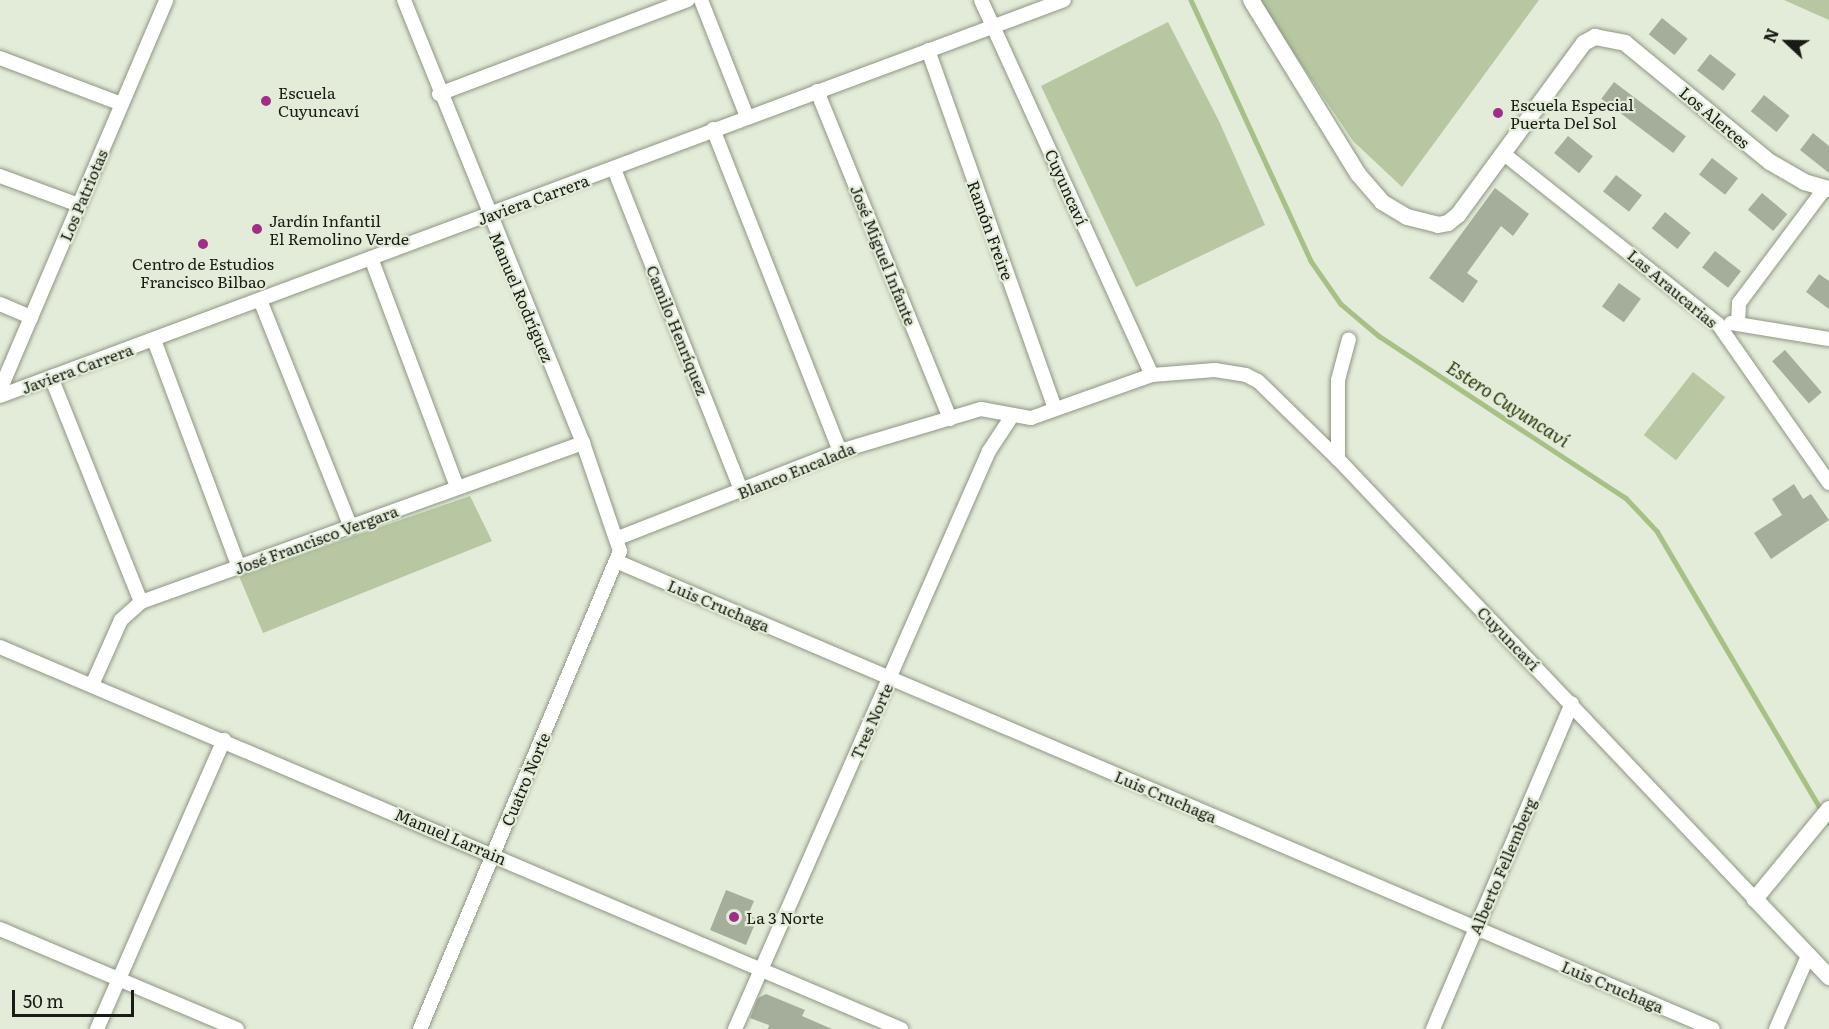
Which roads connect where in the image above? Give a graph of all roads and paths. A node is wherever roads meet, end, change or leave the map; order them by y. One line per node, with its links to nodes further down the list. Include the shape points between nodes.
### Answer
1 (406, 0): 12 (street, Manuel Rodríguez)
2 (688, 0): 12 (street)
3 (701, 0): 14 (street)
4 (981, 0): 8 (street, Cuyuncaví)
5 (1065, 0): 8 (street, Javiera Carrera)
6 (1251, 0): 16 (street, via 1358,174 1382,202 1407,217 1438,225 1448,223)
7 (164, 1): 13 (street, Los Patriotas)
8 (994, 26): 9 (street, Javiera Carrera); 31 (street, Cuyuncaví)
9 (928, 50): 11 (street, Javiera Carrera); 35 (street, Ramón Freire)
10 (0, 58): 13 (street)
11 (817, 91): 14 (street, Javiera Carrera); 37 (street, José Miguel Infante)
12 (439, 94): 21 (street, Manuel Rodríguez)
13 (122, 104): 20 (street, Los Patriotas)
14 (747, 117): 15 (street, Javiera Carrera)
15 (714, 129): 17 (street, Javiera Carrera); 39 (street)
16 (1504, 154): 19 (street, Los Alerces, via 1584,43 1606,37 1626,43 1770,162 1804,182); 27 (street, Las Araucarias)
17 (614, 169): 21 (street, Javiera Carrera); 43 (street, Camilo Henríquez)
18 (0, 176): 20 (street)
19 (1827, 189): 26 (street, via 1739,303)
20 (79, 205): 25 (street, Los Patriotas)
21 (488, 216): 22 (street, Javiera Carrera); 38 (street, Manuel Rodríguez)
22 (371, 258): 23 (street, Javiera Carrera); 42 (street)
23 (260, 300): 29 (street, Javiera Carrera); 44 (street)
24 (0, 304): 25 (street)
25 (31, 317): 33 (street, Los Patriotas)
26 (1738, 323): 27 (street); 30 (street)
27 (1718, 324): 41 (street, Las Araucarias)
28 (1349, 339): 40 (street, via 1338,380)
29 (154, 340): 32 (street, Javiera Carrera); 47 (street)
30 (1827, 340)
31 (1152, 375): 35 (street, Cuyuncaví); 40 (street, Cuyuncaví, via 1215,370 1246,375 1258,381)
32 (51, 377): 34 (street, Javiera Carrera); 48 (street)
33 (0, 390)
34 (0, 396)
35 (1055, 409): 36 (street, Cuyuncaví, via 1031,418)
36 (1012, 416): 37 (street, Blanco Encalada, via 981,409); 50 (street, Tres Norte, via 988,451)
37 (950, 419): 39 (street, Blanco Encalada)
38 (583, 443): 42 (street, José Francisco Vergara); 45 (street, Manuel Rodríguez)
39 (840, 451): 43 (street, Blanco Encalada)
40 (1338, 459): 52 (street, Cuyuncaví)
41 (1829, 483)
42 (457, 488): 44 (street, José Francisco Vergara)
43 (742, 492): 45 (street, Blanco Encalada)
44 (351, 527): 47 (street, José Francisco Vergara)
45 (618, 538): 46 (street, Manuel Rodríguez)
46 (618, 562): 50 (street, Luis Cruchaga); 55 (street, Cuatro Norte)
47 (239, 567): 48 (street, José Francisco Vergara)
48 (141, 602): 51 (street, José Francisco Vergara, via 121,620)
49 (0, 647): 51 (street, Manuel Larrain)
50 (890, 679): 57 (street, Luis Cruchaga); 60 (street, Tres Norte)
51 (92, 685): 53 (street, Manuel Larrain)
52 (1572, 703): 56 (street, Cuyuncaví); 57 (street, Alberto Fellemberg)
53 (224, 740): 55 (street, Manuel Larrain); 62 (street)
54 (1829, 809): 56 (street)
55 (493, 854): 60 (street, Manuel Larrain); 65 (street, Cuatro Norte)
56 (1755, 899): 59 (street, Cuyuncaví)
57 (1476, 927): 68 (street, Alberto Fellemberg); 69 (street, Luis Cruchaga)
58 (0, 929): 62 (street)
59 (1808, 956): 61 (street, Cuyuncaví); 70 (street)
60 (762, 970): 66 (street, Tres Norte); 67 (street, Manuel Larrain)
61 (1829, 977)
62 (119, 979): 63 (street); 64 (street)
63 (97, 1029)
64 (237, 1029)
65 (420, 1029)
66 (735, 1029)
67 (901, 1029)
68 (1433, 1029)
69 (1713, 1029)
70 (1776, 1029)

